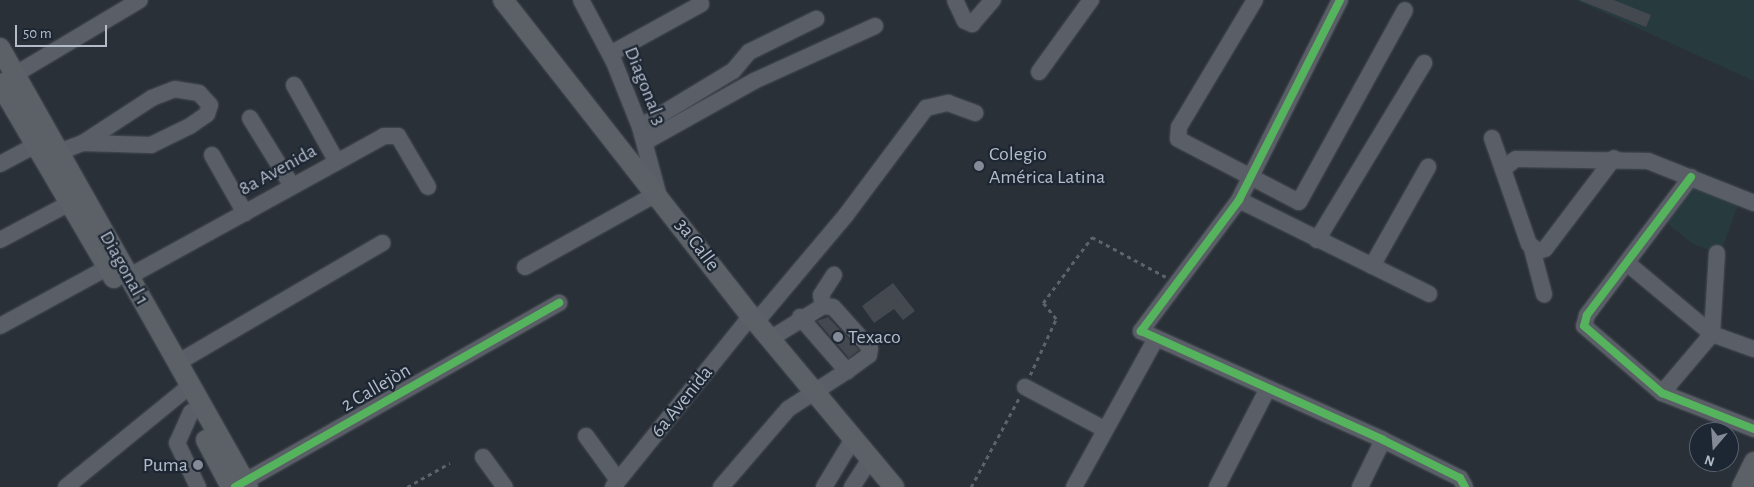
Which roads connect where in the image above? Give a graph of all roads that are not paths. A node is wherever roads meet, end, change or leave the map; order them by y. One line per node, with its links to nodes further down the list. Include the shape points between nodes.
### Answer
1 (140, 0): 15 (street)
2 (503, 0): 35 (main road, 3a Calle)
3 (581, 0): 13 (street, Diagonal 3)
4 (955, 0): 5 (street, via 966,20 972,24)
5 (993, 0)
6 (1091, 0): 16 (street)
7 (1255, 0): 31 (street, via 1177,132 1183,142)
8 (1340, 0): 31 (street)
9 (702, 4): 13 (street)
10 (1404, 10): 31 (street, via 1303,202)
11 (816, 19): 20 (street, via 749,52 733,71)
12 (875, 26): 20 (street)
13 (610, 54): 20 (street, Diagonal 3)
14 (1424, 63): 42 (street)
15 (4, 69): 23 (main road, Diagonal 1); 24 (main road, Diagonal 1)
16 (1040, 72)
17 (294, 85): 27 (street)
18 (975, 113): 56 (street, 6a Avenida, via 948,103 926,108 846,215)
19 (250, 118): 33 (street)
20 (643, 134): 35 (street, Diagonal 3)
21 (1492, 138): 30 (street)
22 (83, 142): 22 (street, via 152,145 190,126 207,114 210,105 199,93 174,89 152,98); 24 (street)
23 (35, 145): 28 (street); 37 (main road, Diagonal 1)
24 (59, 152): 40 (main road, Diagonal 1)
25 (212, 155): 39 (street)
26 (1614, 158): 30 (street, via 1516,159); 32 (street, via 1648,161); 44 (street, via 1545,249)
27 (336, 162): 33 (street, 8a Avenida); 34 (street, 8a Avenida, via 393,133)
28 (0, 164)
29 (1428, 167): 47 (street)
30 (1504, 168): 44 (street)
31 (1251, 176): 36 (street)
32 (1691, 177): 38 (street); 46 (street)
33 (292, 186): 39 (street, 8a Avenida)
34 (428, 187)
35 (658, 193): 48 (street); 56 (main road, 3a Calle)
36 (1239, 200): 42 (street); 60 (street, via 1142,325 1144,334)
37 (70, 203): 40 (main road, Diagonal 1); 41 (street)
38 (1754, 203)
39 (245, 212): 50 (street, 8a Avenida)
40 (91, 225): 50 (main road, Diagonal 1)
41 (0, 240)
42 (1317, 240): 47 (street)
43 (382, 243): 62 (street)
44 (1532, 249): 52 (street)
45 (1716, 253): 58 (street)
46 (1627, 264): 58 (street); 68 (street, via 1587,314 1584,326)
47 (1372, 266): 51 (street)
48 (525, 267)
49 (834, 275): 54 (street, via 821,295)
50 (123, 278): 57 (street, 8a Avenida); 62 (main road, Diagonal 1); 66 (main road, Diagonal 1)
51 (1429, 294)
52 (1544, 294)
53 (559, 302): 79 (street)
54 (823, 306): 55 (street); 63 (street, via 832,307 870,348 869,355)
55 (800, 317): 59 (street); 63 (street)
56 (753, 319): 59 (main road, 3a Calle); 78 (street, 6a Avenida)
57 (0, 326)
58 (1712, 334): 61 (street); 68 (street)
59 (770, 338): 67 (main road, 3a Calle)
60 (1155, 340): 65 (street); 71 (street)
61 (1754, 349)
62 (177, 363): 66 (main road, Diagonal 1)
63 (847, 372): 67 (street)
64 (1025, 388): 71 (street)
65 (1268, 388): 74 (street); 88 (street)
66 (185, 389): 69 (main road, Diagonal 1); 79 (main road, Diagonal 1); 80 (street)
67 (814, 392): 73 (main road, 3a Calle); 83 (street, via 788,409)
68 (1662, 393): 70 (street)
69 (191, 412): 79 (main road, Diagonal 1); 81 (street, via 177,443)
70 (1754, 428)
71 (1104, 429): 87 (street)
72 (586, 436): 78 (street)
73 (852, 439): 76 (main road, 3a Calle); 84 (street)
74 (1383, 440): 89 (street); 90 (street, via 1460,478)
75 (483, 457): 82 (street)
76 (870, 458): 85 (street); 86 (main road, 3a Calle)
77 (1754, 462): 91 (main road)
78 (615, 484)
79 (240, 486)
80 (66, 487)
81 (198, 487)
82 (504, 487)
83 (721, 487)
84 (824, 487)
85 (852, 487)
86 (894, 487)
87 (1074, 487)
88 (1217, 487)
89 (1360, 487)
90 (1466, 487)
91 (1742, 487)

